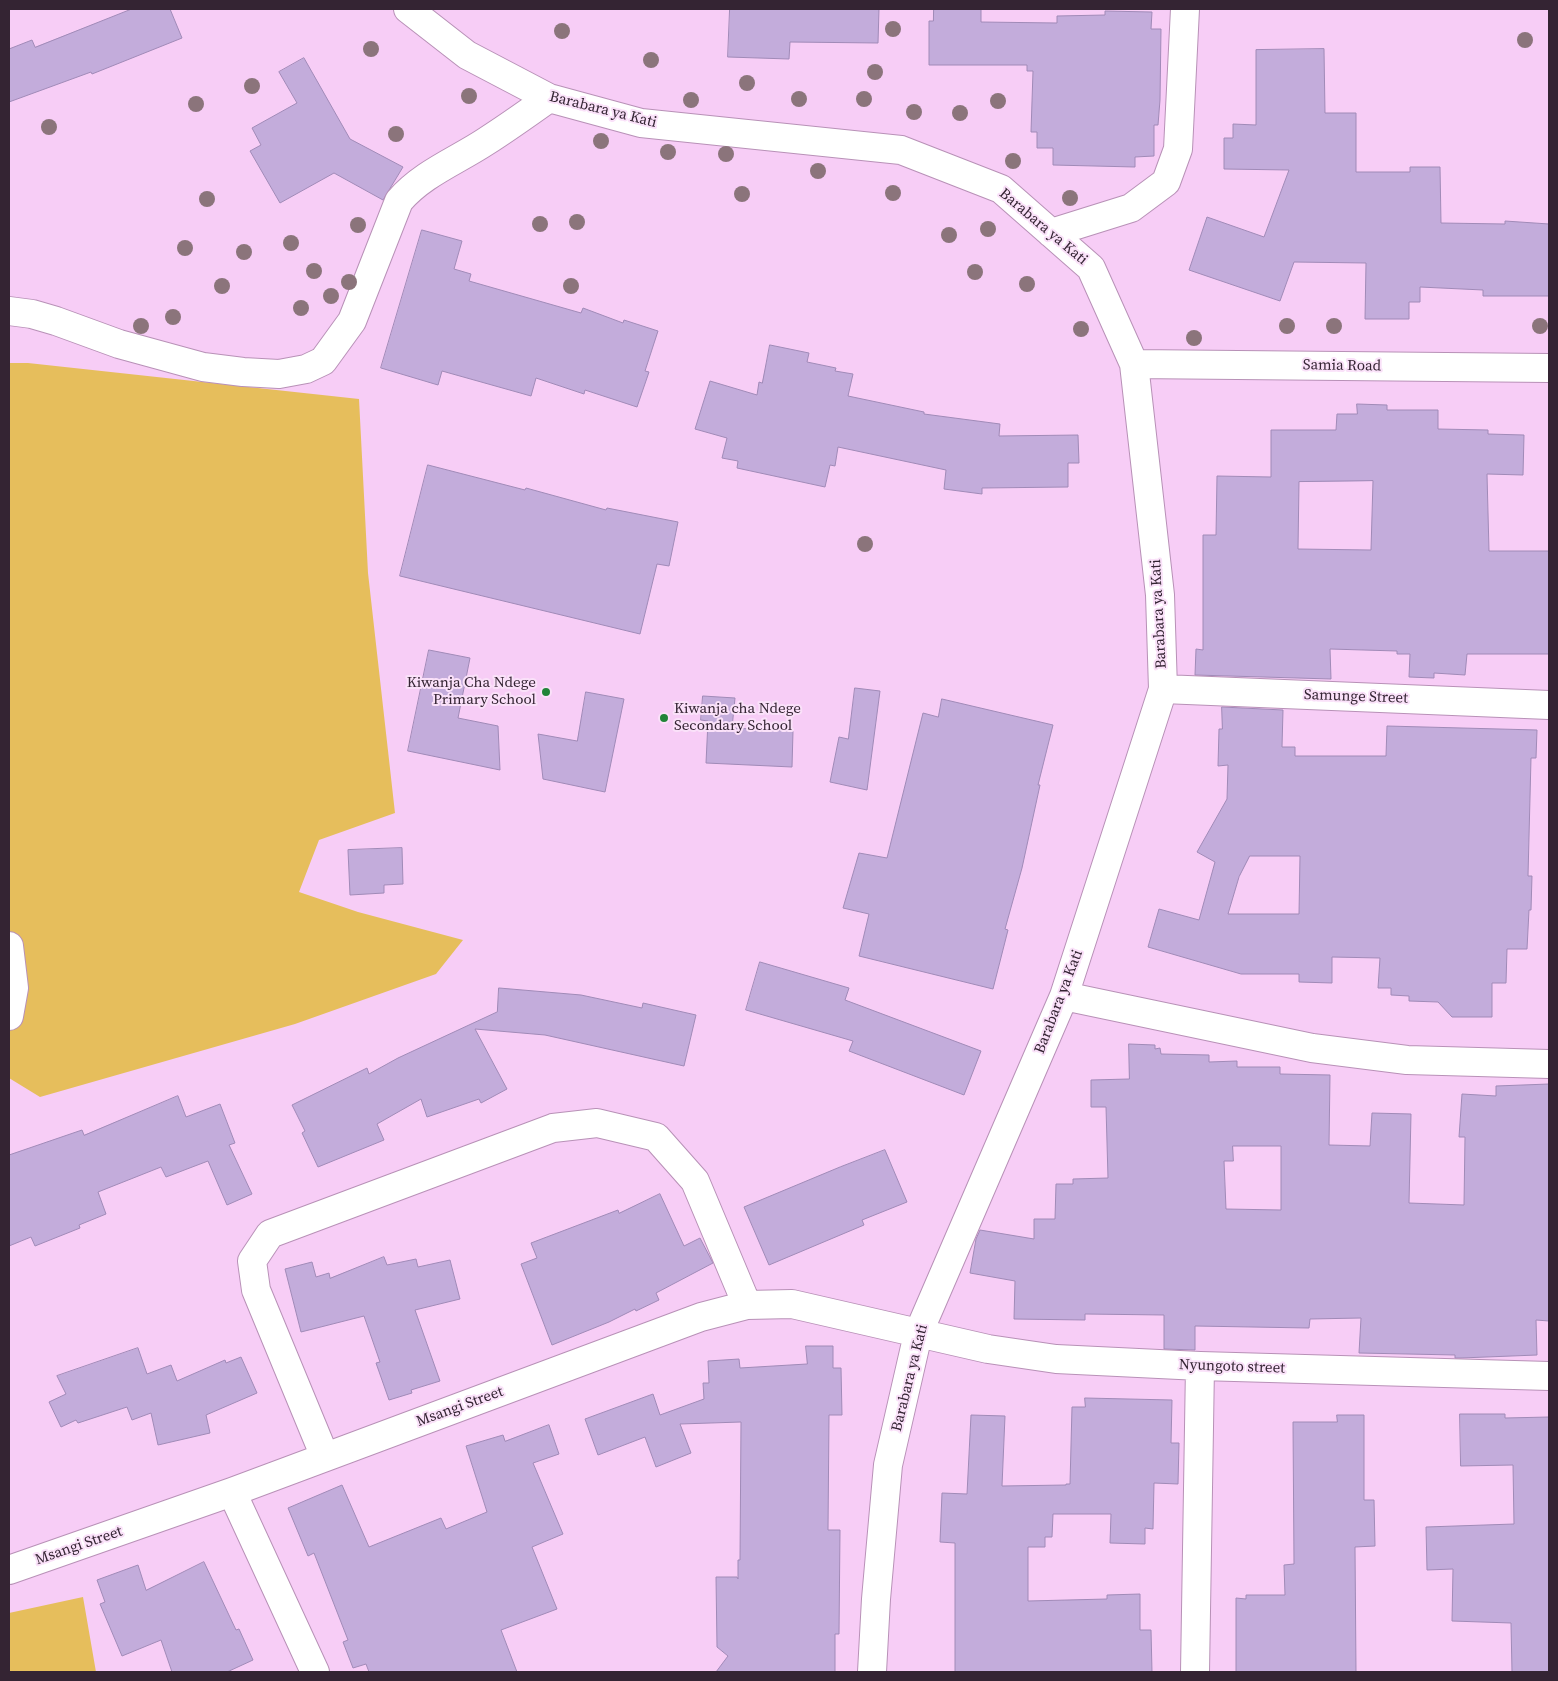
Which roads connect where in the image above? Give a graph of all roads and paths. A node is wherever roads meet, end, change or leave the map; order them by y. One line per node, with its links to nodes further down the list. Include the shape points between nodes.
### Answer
1 (408, 9): 3 (street, Barabara ya Kati)
2 (1185, 9): 5 (street, via 1178,149 1166,182 1131,208)
3 (444, 21): 4 (street, Barabara ya Kati, via 467,55)
4 (549, 98): 5 (street, Barabara ya Kati, via 641,123 901,150 1002,189); 6 (street, via 407,192 399,201 352,321 323,362 306,369 278,374 203,367 118,344 32,314)
5 (1052, 233): 7 (street, Barabara ya Kati, via 1091,268)
6 (9, 311)
7 (1134, 364): 8 (street, Samia Road); 9 (street, Barabara ya Kati, via 1160,595)
8 (1549, 368)
9 (1163, 689): 10 (street, Samunge Street); 12 (street, Barabara ya Kati)
10 (1549, 705)
11 (9, 946): 13 (street, via 14,988)
12 (1064, 996): 14 (street, via 1312,1048 1407,1060); 16 (street, Barabara ya Kati)
13 (9, 1016)
14 (1549, 1064)
15 (747, 1305): 16 (street, Msangi Street, via 792,1304); 19 (street, Msangi Street, via 701,1317); 19 (street, via 695,1181 656,1137 597,1123 553,1128 270,1234 252,1262 256,1290)
16 (918, 1334): 17 (street, Nyungoto street, via 1056,1359); 23 (street, Barabara ya Kati, via 888,1465)
17 (1200, 1366): 18 (street, Nyungoto street); 24 (street)
18 (1549, 1376)
19 (325, 1457): 20 (street, Msangi Street)
20 (232, 1492): 21 (street, Msangi Street); 22 (street)
21 (9, 1570)
22 (315, 1672)
23 (872, 1672)
24 (1195, 1672)

